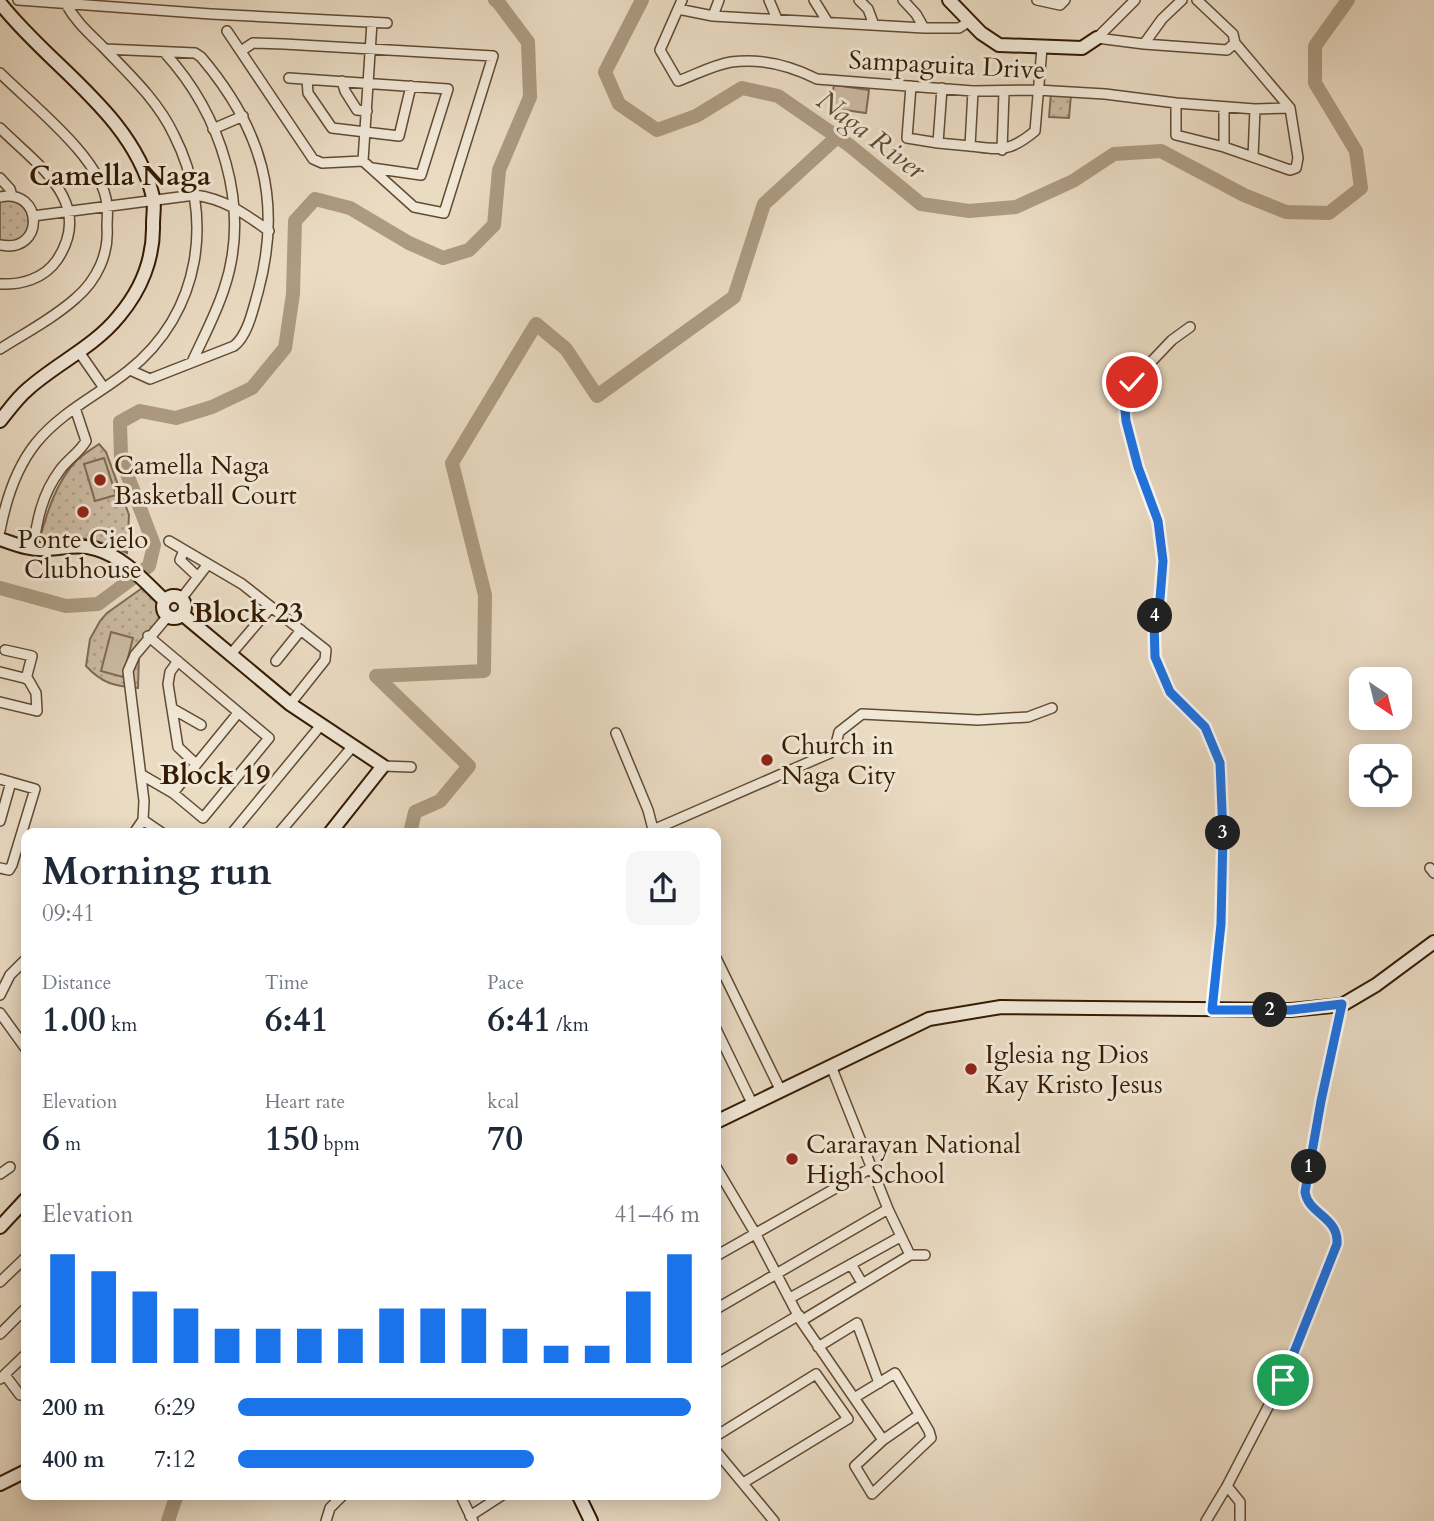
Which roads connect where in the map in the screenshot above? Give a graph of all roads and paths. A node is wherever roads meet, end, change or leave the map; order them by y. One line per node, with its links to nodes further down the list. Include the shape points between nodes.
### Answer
1 (18, 0): 13 (street)
2 (170, 0): 18 (street)
3 (719, 0): 19 (street)
4 (769, 0): 20 (street)
5 (814, 0): 21 (street)
6 (859, 0): 25 (street)
7 (903, 0): 26 (street)
8 (1037, 0): 9 (street, via 1060,5)
9 (1065, 0)
10 (1135, 0): 28 (street)
11 (1182, 0): 30 (street)
12 (1197, 0): 29 (street, via 1233,34)
13 (51, 1): 16 (street)
14 (956, 2): 22 (street)
15 (0, 3): 66 (street, via 118,126 136,154)
16 (66, 4): 18 (street); 32 (street)
17 (680, 4): 19 (street); 42 (street, Sampaguita Drive, via 660,50 678,81 729,62 756,61 817,79)
18 (176, 10): 23 (street)
19 (713, 16): 20 (street)
20 (777, 19): 21 (street)
21 (827, 21): 25 (street)
22 (970, 21): 26 (street, via 959,28); 31 (street, via 999,45)
23 (372, 22): 24 (street); 33 (street)
24 (387, 23)
25 (874, 24): 26 (street)
26 (924, 28)
27 (228, 31): 34 (street)
28 (1097, 38): 30 (street); 31 (street, via 1082,48)
29 (1235, 43): 30 (street, via 1227,50); 49 (street)
30 (1144, 44)
31 (1042, 48): 45 (street)
32 (105, 49): 35 (street); 63 (street, via 149,96 174,134)
33 (371, 49): 34 (street, via 253,43); 40 (street); 61 (street, via 493,55 444,213 414,207)
34 (241, 51): 61 (street, via 313,159)
35 (164, 52): 52 (street, via 201,57); 54 (street)
36 (0, 73): 67 (street, via 89,163)
37 (289, 78): 38 (street)
38 (307, 79): 39 (street); 55 (street, via 308,93 332,128)
39 (342, 81): 40 (street); 51 (street, via 357,110)
40 (368, 83): 41 (street); 51 (street)
41 (411, 86): 55 (street, via 399,136); 61 (street, via 447,89 421,175)
42 (911, 86): 43 (street, Sampaguita Drive); 56 (street, via 907,138)
43 (942, 88): 44 (street, Sampaguita Drive); 56 (street)
44 (973, 90): 46 (street, Sampaguita Drive); 57 (street)
45 (1037, 90): 46 (street, Sampaguita Drive); 47 (street, Sampaguita Drive); 59 (street, via 1035,131)
46 (1004, 92): 59 (street)
47 (1176, 103): 48 (street, Sampaguita Drive); 58 (street, via 1176,135)
48 (1224, 107): 50 (street, Sampaguita Drive); 58 (street)
49 (1290, 108): 50 (street, Sampaguita Drive); 60 (street, via 1296,168)
50 (1255, 109): 60 (street)
51 (367, 111): 55 (street)
52 (243, 117): 54 (street); 71 (street, via 266,181)
53 (0, 128): 69 (street, via 45,170)
54 (214, 129): 68 (street, via 232,184)
55 (365, 132): 61 (street)
56 (938, 143): 57 (street)
57 (970, 146): 59 (street)
58 (1224, 147): 60 (street)
59 (1002, 150)
60 (1253, 157)
61 (367, 164)
62 (0, 178): 64 (street)
63 (195, 195): 66 (street); 68 (street); 78 (street, via 195,261 183,299 168,328)
64 (12, 196): 65 (street); 70 (street, via 26,202)
65 (0, 197)
66 (153, 199): 67 (street); 76 (street, via 154,238 143,278 119,317)
67 (108, 206): 69 (street); 75 (street, via 108,239 95,278 78,298)
68 (233, 206): 71 (street); 77 (street, via 232,253 225,288)
69 (70, 212): 70 (street); 73 (street, via 67,242 55,262 25,283)
70 (33, 216): 72 (street, via 32,231 23,242)
71 (269, 231): 77 (street, via 265,265 240,341)
72 (0, 245)
73 (0, 284)
74 (1191, 327): 135 (street, via 1132,382 1124,399 1138,467 1158,521 1163,561 1154,622 1155,657 1170,692 1205,727 1220,763 1221,924)
75 (0, 349)
76 (79, 352): 79 (street); 81 (street, via 28,389)
77 (192, 362): 78 (street, via 150,379)
78 (130, 370): 79 (street)
79 (104, 388): 80 (street)
80 (75, 408): 82 (street, via 54,424 25,459 10,490); 85 (street, via 86,441 59,472 41,505)
81 (0, 421)
82 (0, 531)
83 (0, 539): 85 (street)
84 (169, 541): 86 (street)
85 (33, 549): 90 (street, via 88,547 110,554)
86 (184, 550): 87 (street); 88 (street, via 180,560)
87 (208, 564): 88 (street); 91 (street)
88 (198, 577): 89 (street)
89 (181, 599): 90 (street, via 173,596); 92 (street)
90 (165, 601): 93 (street)
91 (271, 607): 94 (street); 97 (street)
92 (182, 614): 93 (street); 97 (street)
93 (167, 616): 95 (street)
94 (301, 630): 99 (street); 103 (street, via 327,655)
95 (148, 636): 98 (street); 114 (street, via 128,671)
96 (5, 650): 101 (street, via 32,656)
97 (231, 654): 103 (street)
98 (178, 661): 105 (street, via 170,672); 106 (street)
99 (276, 661)
100 (0, 672): 101 (street)
101 (26, 679): 102 (street, via 36,693 37,711)
102 (0, 702)
103 (290, 704): 108 (street)
104 (1052, 708): 127 (street, via 1028,717 978,720 862,714 839,732 830,753)
105 (173, 709): 107 (street); 111 (street, via 178,747)
106 (238, 713): 111 (street); 117 (street, via 269,738 203,818)
107 (201, 725)
108 (321, 726): 110 (street); 123 (street)
109 (616, 733): 126 (street)
110 (353, 746): 112 (street); 124 (street)
111 (196, 764): 117 (street)
112 (383, 766): 113 (street); 125 (street)
113 (411, 767)
114 (142, 775): 117 (street); 118 (street)
115 (0, 779): 116 (street)
116 (11, 782): 119 (street); 120 (street, via 34,789)
117 (173, 793)
118 (143, 820): 121 (street); 122 (street)
119 (0, 821)
120 (23, 828)
121 (137, 828)
122 (155, 828)
123 (236, 828)
124 (283, 828)
125 (336, 828)
126 (652, 828)
127 (662, 828)
128 (21, 834): 129 (street, via 9,870)
129 (0, 868)
130 (1434, 942): 134 (street)
131 (21, 964): 133 (street)
132 (721, 968): 140 (street)
133 (0, 995)
134 (1342, 1004): 135 (street, via 1291,1010); 179 (street, via 1305,1192 1306,1199 1335,1228 1337,1244 1283,1380)
135 (1212, 1010): 139 (street, via 1001,1007 929,1019)
136 (0, 1013): 138 (street)
137 (721, 1039): 141 (street)
138 (21, 1042)
139 (831, 1066): 140 (street); 144 (street)
140 (780, 1089): 141 (street)
141 (752, 1103): 142 (street)
142 (721, 1119)
143 (10, 1167): 145 (street)
144 (871, 1168): 148 (street); 150 (street)
145 (0, 1174)
146 (721, 1175): 150 (street)
147 (21, 1204): 149 (street)
148 (888, 1209): 151 (street); 157 (street)
149 (0, 1227)
150 (755, 1233): 152 (street); 157 (street)
151 (900, 1237): 153 (street); 156 (street)
152 (721, 1253)
153 (910, 1255): 154 (street); 159 (street)
154 (925, 1255)
155 (21, 1262): 158 (street)
156 (852, 1264): 159 (street); 160 (street)
157 (777, 1275): 160 (street); 161 (street)
158 (0, 1282)
159 (862, 1283): 163 (street)
160 (790, 1298): 163 (street)
161 (721, 1306)
162 (21, 1313): 164 (street)
163 (800, 1318): 165 (street); 167 (street)
164 (0, 1334)
165 (817, 1347): 169 (street, via 857,1323); 171 (street)
166 (21, 1359): 168 (street)
167 (721, 1361)
168 (3, 1377): 170 (street)
169 (879, 1383): 171 (street); 172 (street, via 895,1373)
170 (20, 1395)
171 (854, 1398): 174 (street)
172 (919, 1415): 174 (street); 174 (street, via 931,1438 872,1494 855,1466)
173 (721, 1433): 177 (street, via 816,1374 848,1419)
174 (883, 1440)
175 (721, 1457): 177 (street)
176 (21, 1474): 178 (street)
177 (743, 1483): 187 (street)
178 (0, 1484)
179 (1227, 1486): 188 (street); 189 (street, via 1240,1502)
180 (338, 1500): 185 (street)
181 (463, 1500): 184 (street)
182 (496, 1500): 184 (street)
183 (581, 1500): 186 (street)
184 (472, 1518)
185 (326, 1521)
186 (591, 1521)
187 (774, 1521)
188 (1206, 1521)
189 (1240, 1521)

